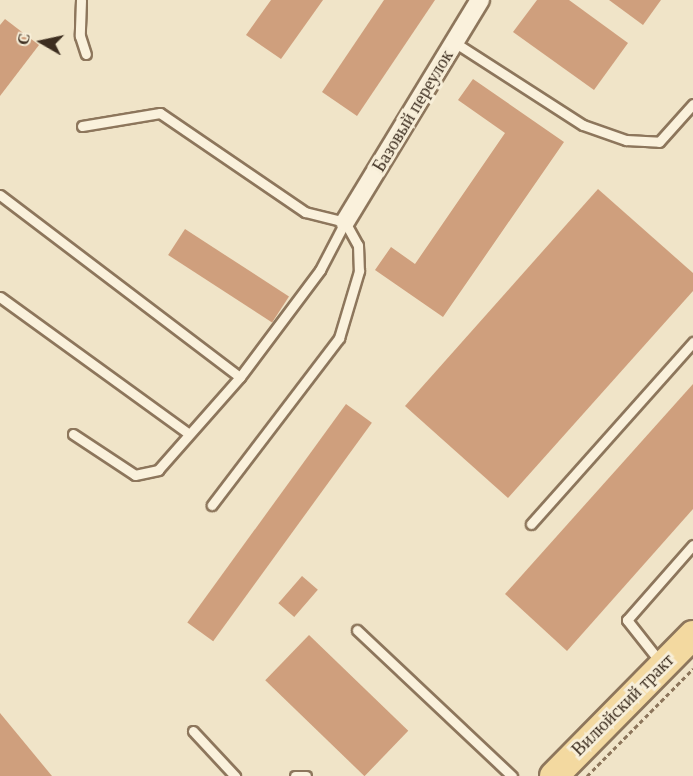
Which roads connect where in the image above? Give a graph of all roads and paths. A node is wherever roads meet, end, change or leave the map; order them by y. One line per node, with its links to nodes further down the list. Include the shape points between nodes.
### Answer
1 (81, 0): 4 (lane, via 80,36)
2 (480, 0): 3 (street, Базовый переулок)
3 (454, 42): 5 (lane, via 583,125 626,140 659,142); 8 (street, Базовый переулок)
4 (86, 54)
5 (693, 104)
6 (82, 126): 8 (lane, via 160,113 305,212)
7 (0, 195): 11 (lane)
8 (345, 222): 11 (lane, via 320,270); 14 (lane, via 358,244 359,271 339,338)
9 (0, 297): 12 (lane)
10 (693, 342): 15 (lane)
11 (240, 377): 12 (lane)
12 (188, 433): 13 (lane, via 158,470 135,476)
13 (73, 434)
14 (212, 505)
15 (531, 524)
16 (693, 545): 19 (lane, via 627,620 630,630)
17 (357, 630): 25 (lane)
18 (693, 634): 19 (main road, Вилюйский тракт)
19 (663, 665): 26 (main road, Вилюйский тракт)
20 (693, 669): 27 (path)
21 (193, 731): 22 (lane)
22 (235, 776)
23 (296, 776): 24 (lane)
24 (306, 776)
25 (512, 776)
26 (554, 776)
27 (587, 776)

